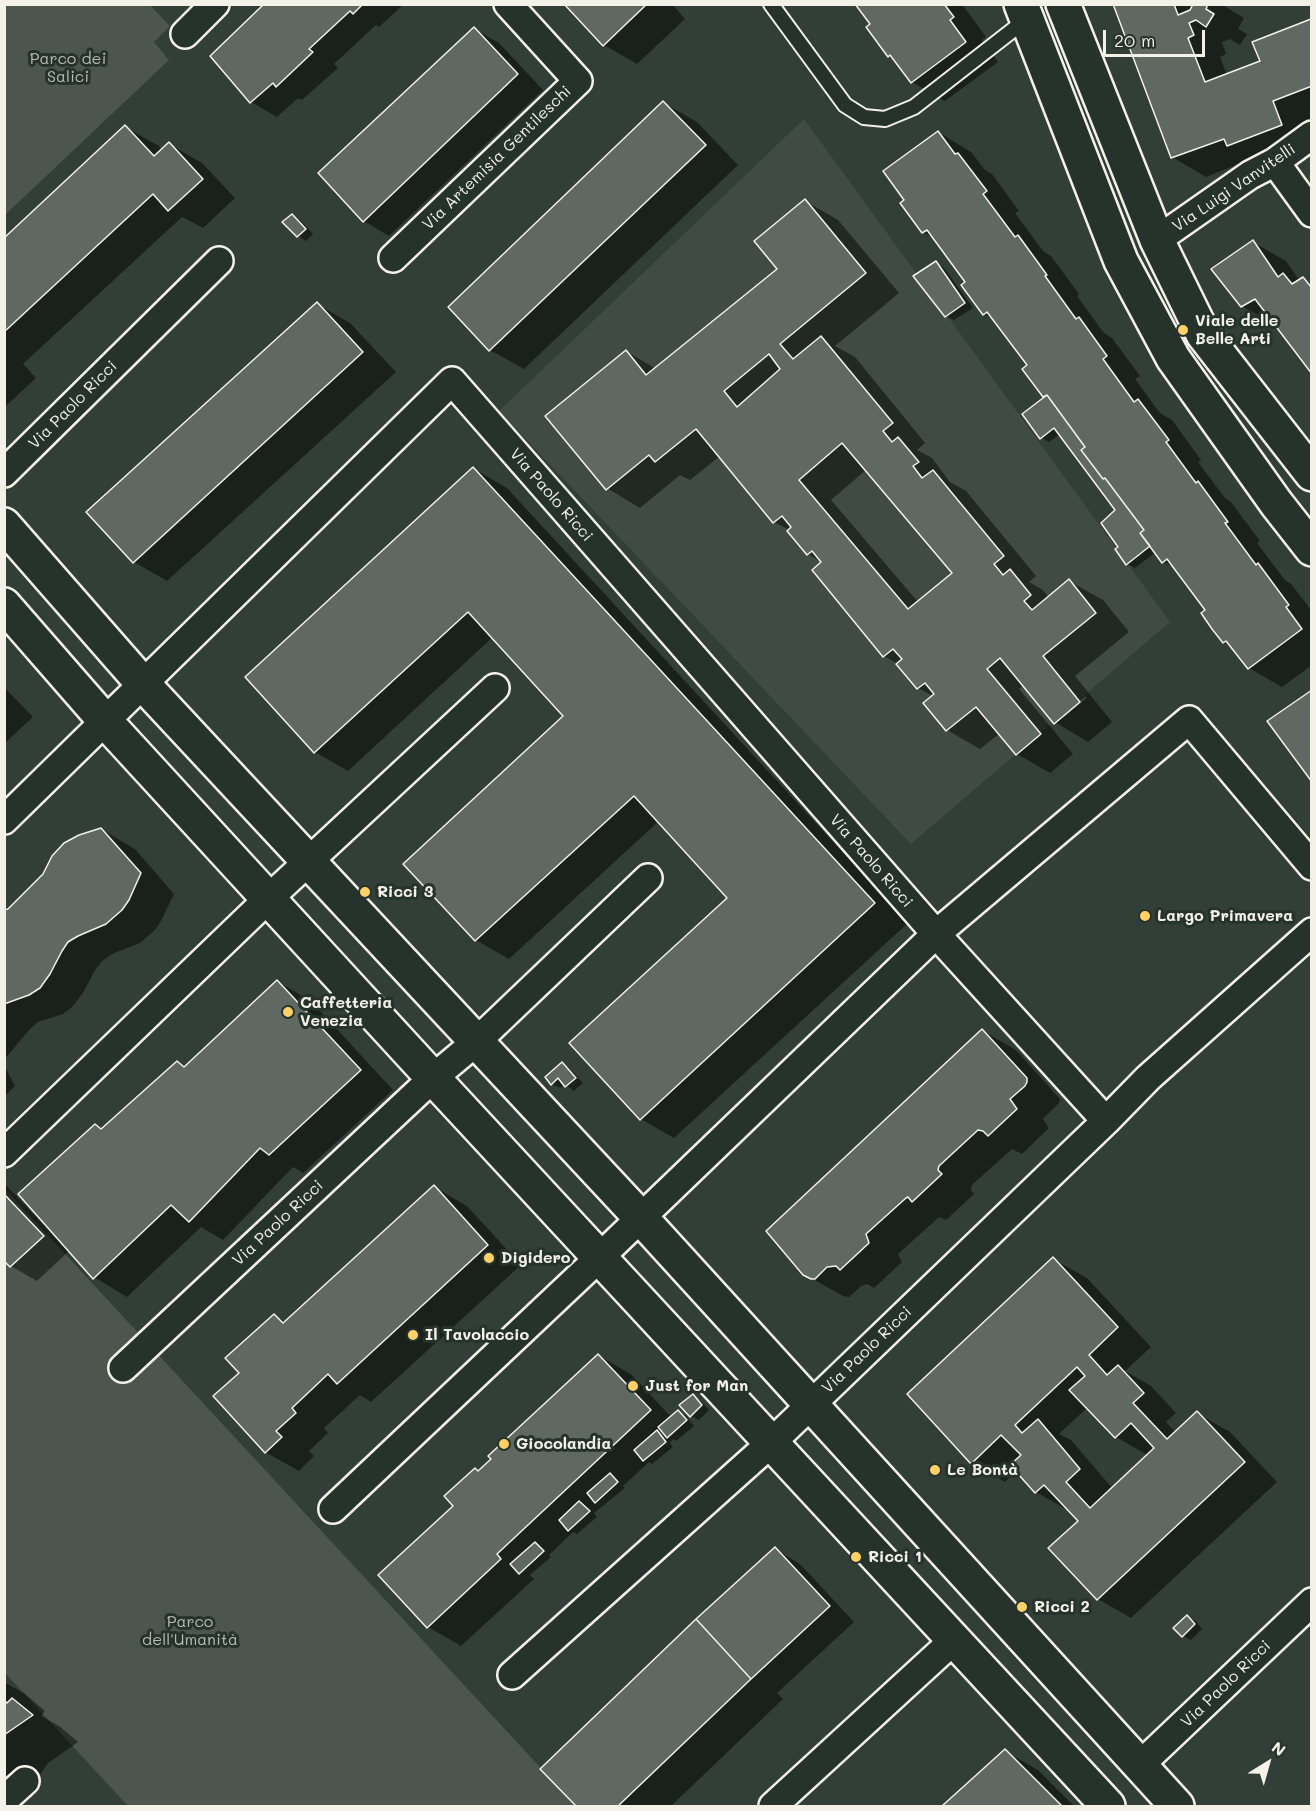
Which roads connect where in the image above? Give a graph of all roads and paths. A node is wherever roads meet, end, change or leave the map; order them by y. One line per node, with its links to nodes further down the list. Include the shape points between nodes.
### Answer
1 (215, 4): 6 (street)
2 (508, 4): 11 (street, Via Artemisia Gentileschi, via 578,81)
3 (771, 4): 5 (lane, via 845,105 864,117 885,119 914,107)
4 (1064, 4): 10 (street)
5 (1024, 12): 16 (street, via 1121,261 1173,358)
6 (185, 34)
7 (1311, 135): 8 (street, Via Luigi Vanvitelli)
8 (1275, 162): 9 (street); 10 (street, Via Luigi Vanvitelli)
9 (1311, 213)
10 (1157, 240): 14 (street, via 1203,334)
11 (393, 258)
12 (219, 261): 13 (street, Via Paolo Ricci)
13 (4, 473)
14 (1311, 474)
15 (4, 525): 18 (street, Via Paolo Ricci)
16 (1311, 549)
17 (4, 605): 20 (street)
18 (144, 685): 20 (street, Via Paolo Ricci); 22 (street, Via Paolo Ricci); 27 (street, Via Paolo Ricci, via 452,381)
19 (495, 688): 22 (street)
20 (106, 722): 21 (street, Via Paolo Ricci); 25 (street)
21 (4, 820)
22 (309, 862): 25 (street); 28 (street, Via Paolo Ricci)
23 (1311, 866): 27 (street, via 1189,720)
24 (648, 878): 28 (street, Via Paolo Ricci)
25 (268, 899): 29 (street); 31 (street)
26 (1311, 932): 30 (street, via 1148,1078)
27 (936, 934): 30 (street, Via Paolo Ricci); 32 (street)
28 (476, 1042): 29 (street, Via Paolo Ricci); 32 (street, Via Paolo Ricci)
29 (433, 1078): 33 (street); 34 (street, Via Paolo Ricci)
30 (1106, 1121): 35 (street, Via Paolo Ricci)
31 (4, 1153)
32 (640, 1217): 33 (street); 35 (street, Via Paolo Ricci)
33 (600, 1257): 36 (street); 37 (street)
34 (123, 1368)
35 (810, 1404): 36 (street, Via Paolo Ricci); 41 (street, Via Paolo Ricci)
36 (771, 1443): 39 (street); 40 (street, Via Paolo Ricci)
37 (333, 1509)
38 (1311, 1602): 41 (street, Via Paolo Ricci)
39 (954, 1640): 44 (street); 45 (street)
40 (512, 1675)
41 (1139, 1766): 46 (street, Via Paolo Ricci)
42 (25, 1781): 43 (street)
43 (4, 1800)
44 (773, 1806)
45 (1108, 1806)
46 (1177, 1806)

